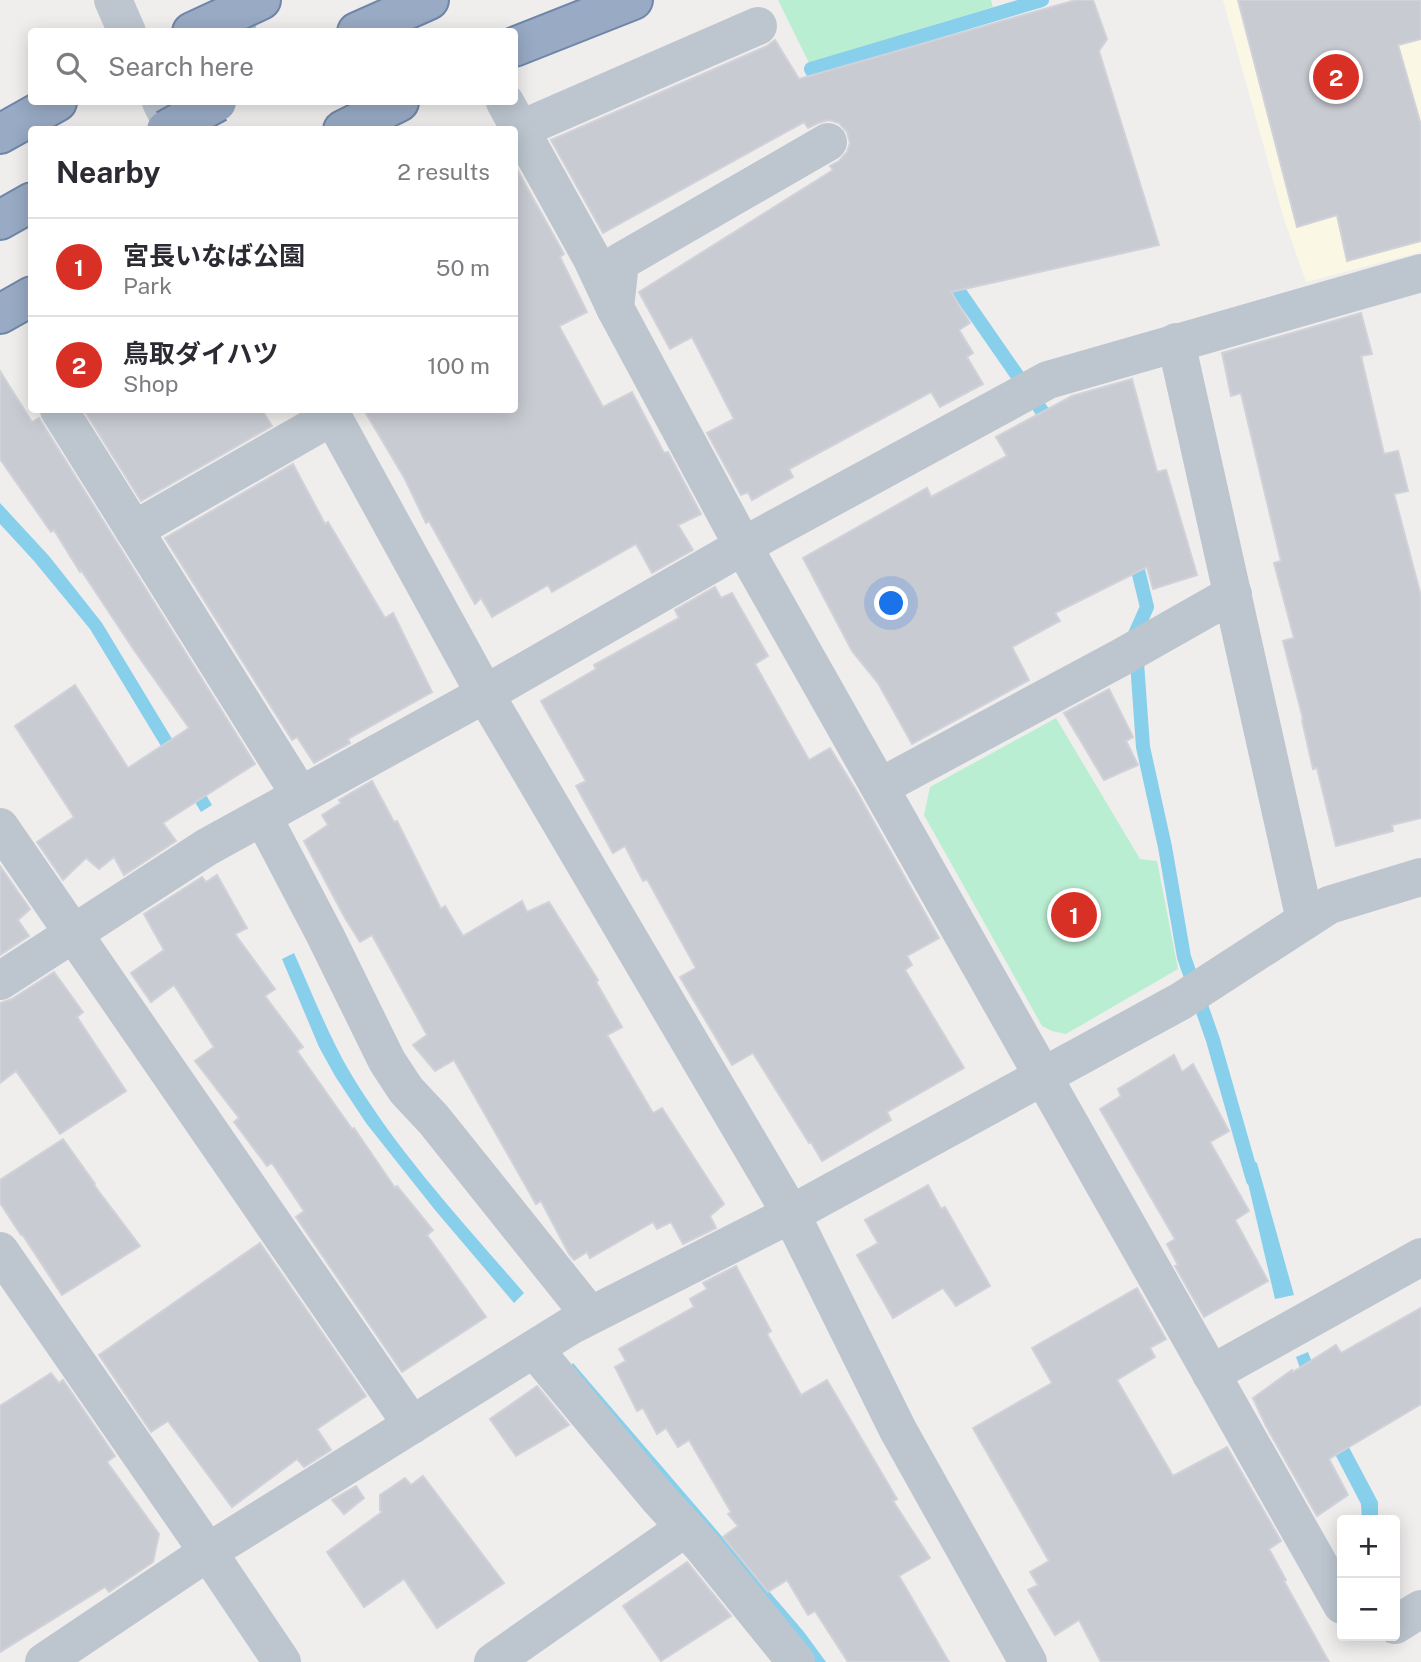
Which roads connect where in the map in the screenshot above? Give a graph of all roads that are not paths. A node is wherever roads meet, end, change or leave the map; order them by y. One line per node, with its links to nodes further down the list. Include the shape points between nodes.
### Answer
1 (113, 0): 6 (street)
2 (261, 0): 7 (highway)
3 (429, 0): 8 (highway)
4 (634, 0): 9 (highway)
5 (758, 26): 14 (street)
6 (125, 28)
7 (201, 28)
8 (367, 28)
9 (518, 45)
10 (52, 105): 19 (highway)
11 (162, 105): 15 (street)
12 (212, 105): 16 (highway, bridge)
13 (392, 105): 17 (highway)
14 (514, 121)
15 (173, 126)
16 (173, 126)
17 (351, 126)
18 (518, 128): 25 (street)
19 (0, 134)
20 (828, 142): 25 (street, via 620,262)
21 (28, 204): 22 (highway)
22 (0, 220)
23 (1419, 282): 27 (street)
24 (28, 298): 26 (highway)
25 (615, 308): 31 (street)
26 (0, 314)
27 (1176, 342): 31 (street, via 1048,380); 32 (street)
28 (61, 413): 30 (street)
29 (331, 413): 30 (street); 33 (street)
30 (134, 530): 35 (street)
31 (743, 546): 33 (street); 34 (street)
32 (1233, 594): 34 (street); 39 (street)
33 (485, 694): 35 (street); 43 (street)
34 (880, 788): 42 (street)
35 (300, 795): 36 (street)
36 (263, 817): 40 (street, via 207,847); 46 (street, via 393,1071)
37 (0, 827): 40 (street)
38 (1421, 877): 39 (street, via 1329,905)
39 (1305, 920): 42 (street, via 1181,1001)
40 (74, 933): 41 (street); 49 (street)
41 (0, 981)
42 (1043, 1076): 43 (street); 48 (street)
43 (791, 1214): 46 (street); 59 (street, via 898,1430)
44 (0, 1251): 51 (street)
45 (1421, 1257): 48 (street)
46 (590, 1315): 47 (street)
47 (534, 1349): 49 (street); 50 (street)
48 (1212, 1374): 52 (street)
49 (412, 1424): 51 (street)
50 (685, 1528): 57 (street); 58 (street)
51 (208, 1552): 55 (street); 56 (street)
52 (1337, 1596)
53 (1421, 1608): 54 (street)
54 (1400, 1622)
55 (44, 1662)
56 (282, 1662)
57 (493, 1662)
58 (796, 1662)
59 (1028, 1662)

